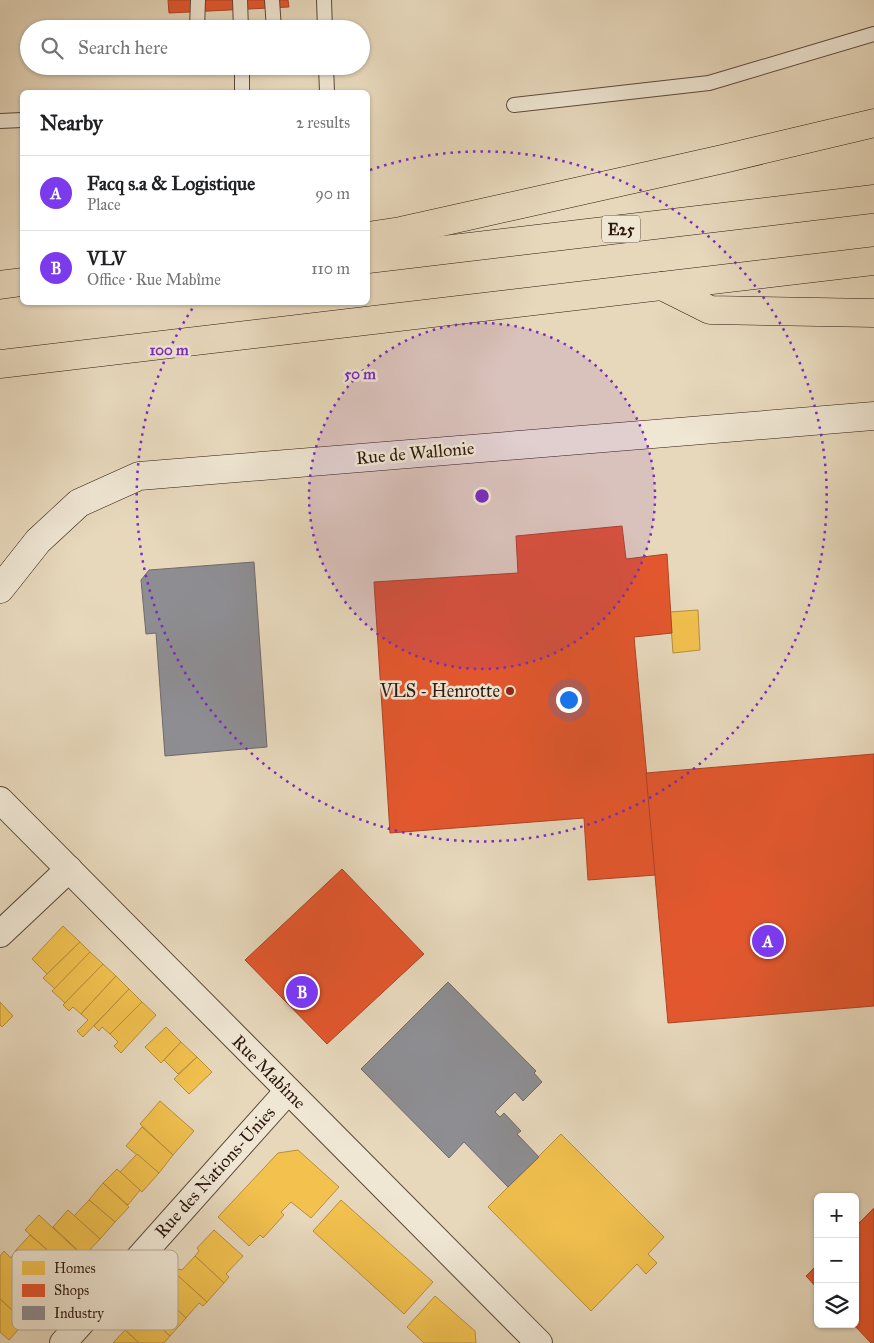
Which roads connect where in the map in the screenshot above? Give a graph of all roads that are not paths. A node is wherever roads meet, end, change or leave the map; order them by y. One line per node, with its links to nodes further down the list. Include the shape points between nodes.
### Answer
1 (198, 0): 5 (lane)
2 (240, 0): 6 (lane)
3 (272, 0): 7 (lane)
4 (324, 0): 8 (lane)
5 (197, 20)
6 (241, 20)
7 (273, 20)
8 (325, 20)
9 (874, 34): 14 (lane, via 709,83)
10 (242, 75): 12 (lane)
11 (326, 75): 13 (lane)
12 (242, 90)
13 (327, 90)
14 (514, 105)
15 (20, 120): 16 (lane)
16 (0, 121)
17 (874, 123): 19 (highway, via 714,162)
18 (874, 199): 20 (highway, E25)
19 (370, 236)
20 (370, 259)
21 (874, 261): 24 (highway)
22 (20, 282): 23 (highway)
23 (0, 285)
24 (662, 286): 27 (highway, via 710,310); 28 (highway)
25 (20, 300): 26 (highway)
26 (0, 303)
27 (874, 312)
28 (0, 364)
29 (874, 416): 30 (street, Rue de Wallonie, via 139,476 79,503 38,541)
30 (0, 589)
31 (0, 800): 32 (street, Rue Mabîme)
32 (69, 869): 33 (street); 34 (street, Rue Mabîme)
33 (0, 934)
34 (288, 1091): 35 (street, Rue des Nations-Unies); 37 (street, Rue Mabîme)
35 (146, 1250)
36 (75, 1330): 38 (street, Rue des Nations-Unies)
37 (537, 1342)
38 (63, 1343)

